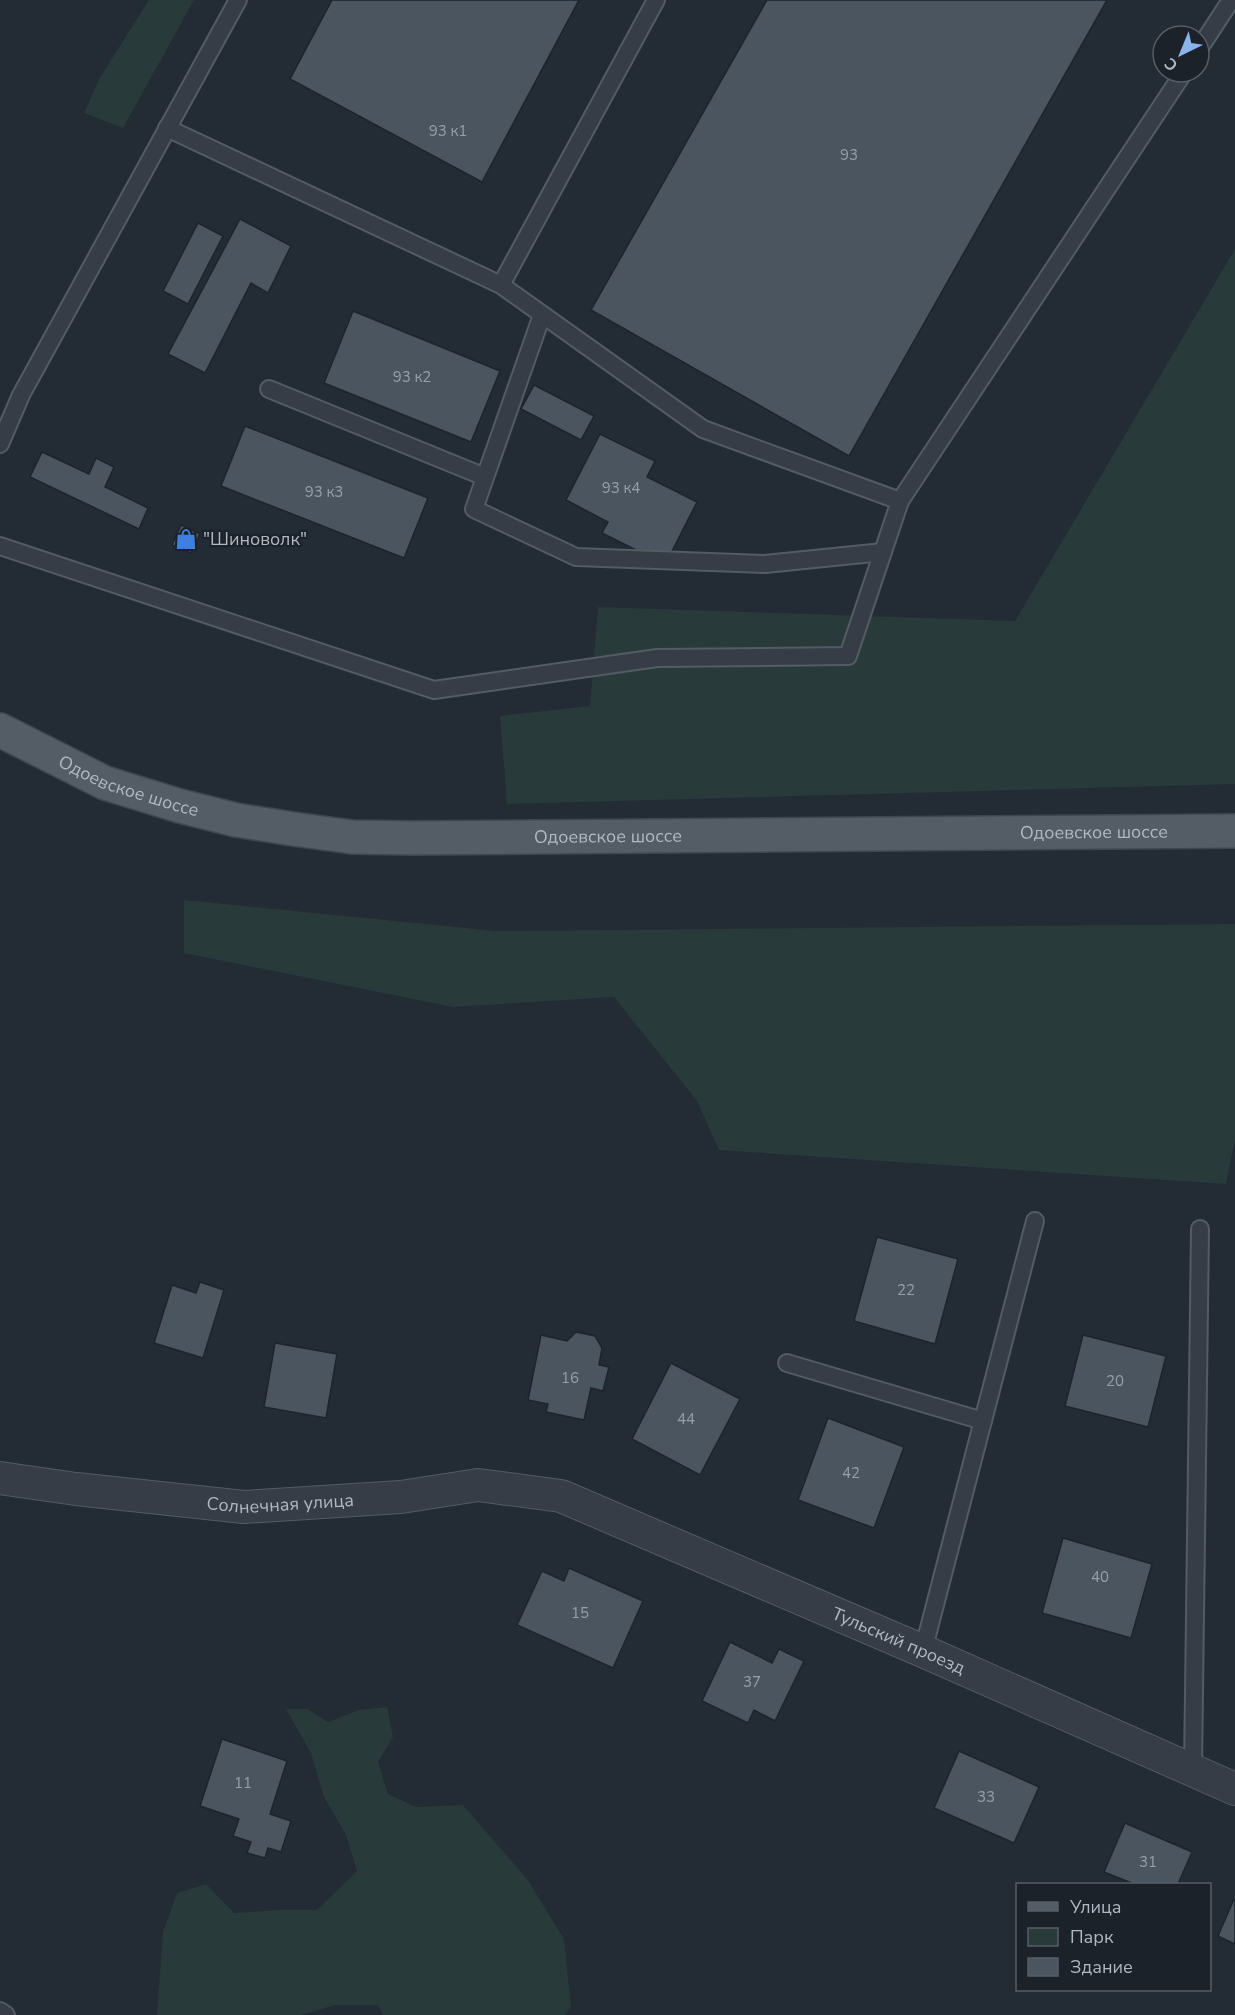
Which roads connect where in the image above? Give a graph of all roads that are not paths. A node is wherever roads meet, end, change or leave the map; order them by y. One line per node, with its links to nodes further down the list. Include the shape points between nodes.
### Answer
1 (238, 0): 6 (lane)
2 (656, 0): 7 (lane)
3 (1232, 0): 4 (lane)
4 (1211, 31)
5 (1176, 84): 12 (lane)
6 (167, 128): 7 (lane); 10 (lane, via 21,395)
7 (501, 285): 8 (lane)
8 (542, 315): 11 (lane); 12 (lane, via 703,429)
9 (269, 389): 11 (lane)
10 (0, 444)
11 (485, 477): 14 (lane, via 474,509 576,557 765,564)
12 (900, 501): 14 (lane)
13 (0, 546): 14 (lane, via 434,690 657,658 848,656)
14 (883, 552)
15 (0, 730): 16 (main road, Одоевское шоссе, via 105,783 236,820 352,837)
16 (1235, 831)
17 (1035, 1221): 20 (lane)
18 (1200, 1229): 24 (lane)
19 (787, 1363): 20 (lane)
20 (983, 1421): 23 (lane)
21 (0, 1478): 22 (street, Солнечная улица, via 244,1507 401,1497 478,1485)
22 (561, 1496): 23 (street, Тульский проезд)
23 (922, 1652): 24 (street, Тульский проезд)
24 (1193, 1770): 25 (street, Тульский проезд)
25 (1235, 1789)
26 (0, 2011): 27 (lane)
27 (6, 2015)

